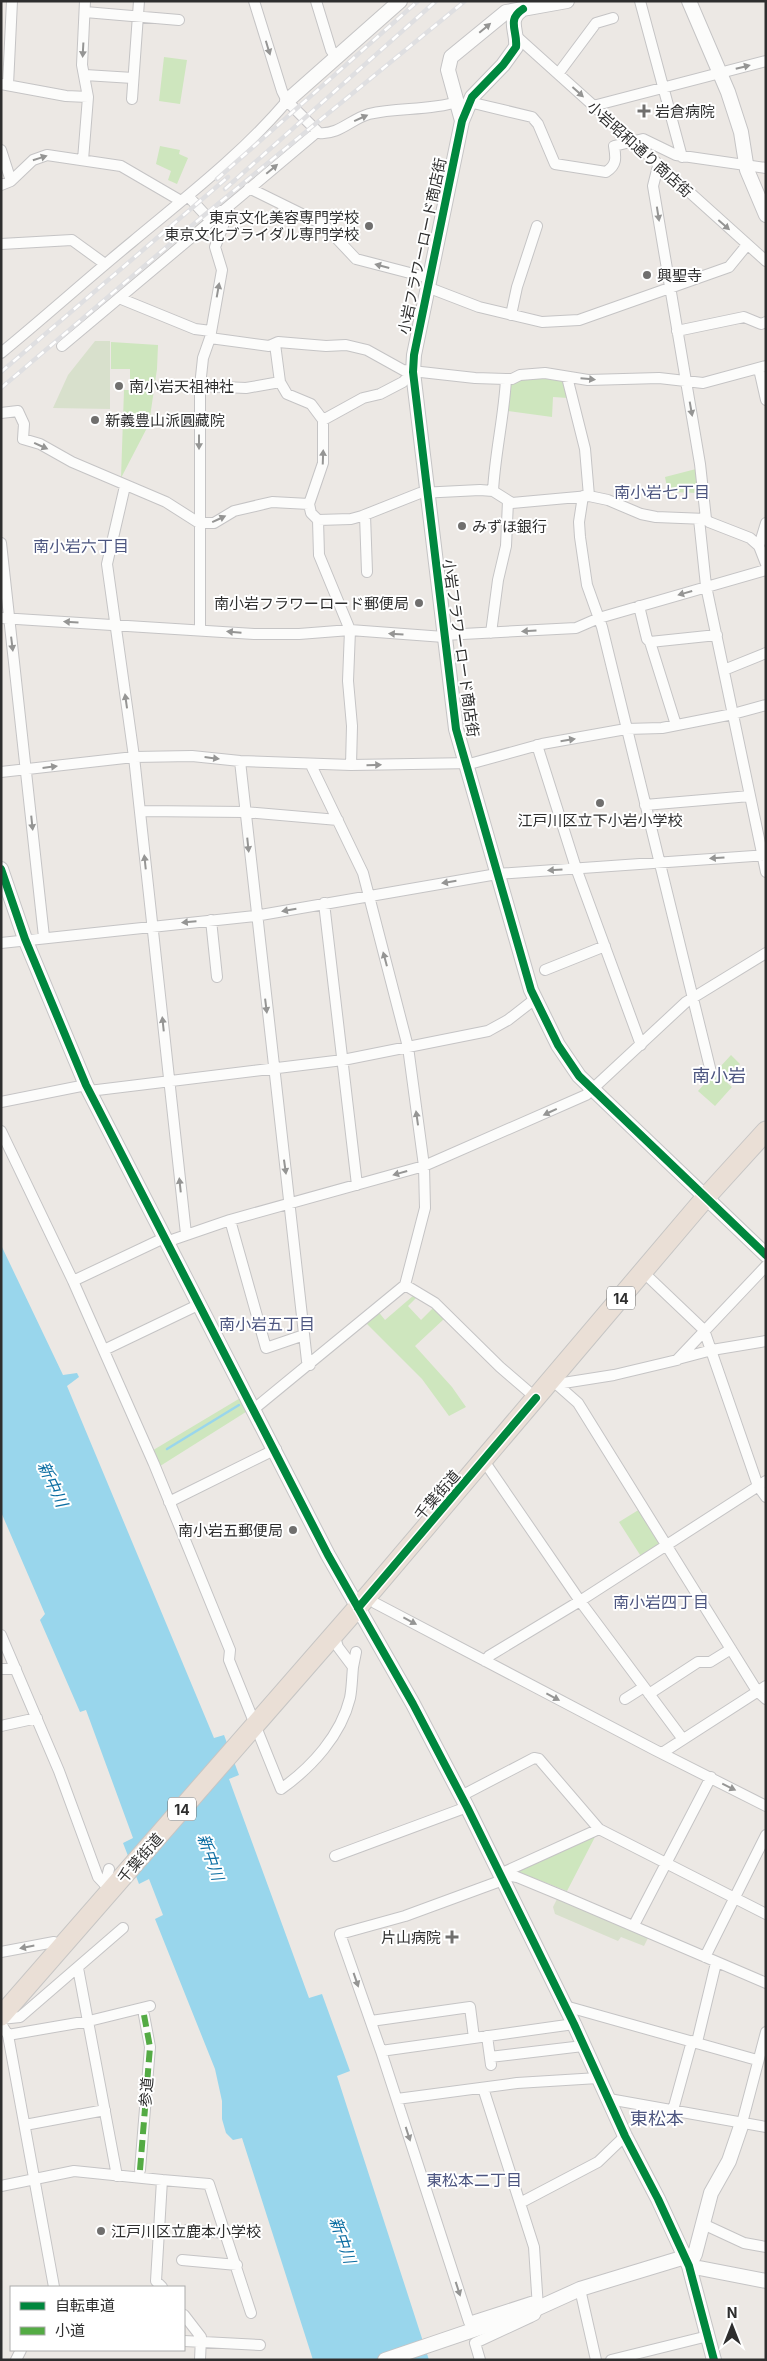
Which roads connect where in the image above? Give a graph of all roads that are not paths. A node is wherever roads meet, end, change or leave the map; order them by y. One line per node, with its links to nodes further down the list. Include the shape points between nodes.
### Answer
1 (12, 1): 22 (street)
2 (139, 1): 11 (street)
3 (254, 1): 27 (street, one-way to 27)
4 (316, 1): 15 (street, via 331,50)
5 (400, 1): 15 (street)
6 (568, 1): 10 (street)
7 (640, 1): 23 (street)
8 (689, 1): 17 (street)
9 (85, 6): 11 (street); 18 (street, one-way to 18, via 82,65)
10 (523, 9): 14 (street, via 512,22); 21 (street, one-way to 10, via 448,64 451,57 502,14)
11 (138, 16): 13 (street); 20 (street)
12 (613, 18): 19 (street, via 596,23)
13 (179, 20)
14 (516, 36): 19 (street, 小岩昭和通り商店街); 26 (street, via 513,51 495,74)
15 (336, 56): 27 (street)
16 (766, 61): 17 (street, one-way to 16)
17 (719, 72): 23 (street); 34 (street, via 741,132)
18 (85, 74): 20 (street); 24 (street)
19 (558, 74): 28 (street, 小岩昭和通り商店街, one-way to 28)
20 (133, 78): 25 (street)
21 (451, 83): 26 (street); 26 (street)
22 (4, 84): 24 (street)
23 (663, 87): 28 (street); 32 (street)
24 (88, 97): 33 (street)
25 (132, 99)
26 (467, 99): 29 (street, one-way to 26, via 334,133 368,115 440,107); 30 (street, via 532,117 555,164 606,172 613,168 616,159 614,146); 49 (street, 小岩フラワーロード商店街)
27 (287, 101): 29 (street); 40 (street, via 252,139)
28 (593, 106): 30 (street, 小岩昭和通り商店街)
29 (317, 132): 39 (street, one-way to 29)
30 (631, 142): 32 (street, via 643,139); 35 (street, 小岩昭和通り商店街)
31 (1, 150): 37 (street)
32 (682, 157): 34 (street)
33 (83, 160): 37 (street, one-way to 33, via 33,160 47,155); 40 (street, via 121,166)
34 (746, 164): 36 (street); 42 (street)
35 (658, 166): 46 (street, 小岩昭和通り商店街, one-way to 46); 50 (street, one-way to 50, via 653,186)
36 (766, 168)
37 (11, 181): 38 (street)
38 (1, 186)
39 (249, 188): 41 (street); 49 (street, one-way to 39, via 356,259 324,225)
40 (184, 198): 43 (street); 48 (street)
41 (221, 211): 43 (street); 55 (street, one-way to 41, via 222,270 215,248 223,226)
42 (766, 215)
43 (210, 220): 51 (street)
44 (537, 226): 52 (street)
45 (1, 244): 48 (street, via 72,240)
46 (747, 245): 47 (street, 小岩昭和通り商店街); 50 (street, via 729,267)
47 (766, 261)
48 (105, 264): 58 (street)
49 (428, 283): 52 (street, via 479,307); 60 (street, 小岩フラワーロード商店街, via 415,343)
50 (669, 287): 52 (street, via 579,320 542,322); 54 (street)
51 (119, 298): 55 (street); 57 (street)
52 (511, 314)
53 (766, 322): 54 (street, via 761,324 744,317)
54 (677, 331): 63 (street)
55 (210, 335): 56 (street, via 269,346); 65 (street)
56 (274, 344): 60 (street, via 356,346); 64 (street)
57 (62, 346)
58 (1, 353)
59 (762, 367): 63 (street, via 703,383); 66 (street)
60 (413, 372): 62 (street); 68 (street, via 403,382); 71 (street, 小岩フラワーロード商店街)
61 (567, 377): 62 (street, via 532,373); 63 (street, one-way to 63); 72 (street, via 585,449)
62 (506, 379): 70 (street)
63 (686, 380): 76 (street, one-way to 76, via 700,464)
64 (280, 382): 65 (street, via 246,388); 68 (street, via 287,394 312,404)
65 (200, 386): 79 (street, one-way to 79)
66 (766, 400)
67 (1, 413): 69 (street, one-way to 69, via 18,411 24,424 23,439 40,444)
68 (323, 420): 74 (street, one-way to 68, via 323,463)
69 (125, 486): 79 (street, via 166,502); 89 (street, via 107,564)
70 (493, 491): 71 (street); 73 (street)
71 (427, 492): 75 (street); 94 (street, 小岩フラワーロード商店街)
72 (586, 496): 73 (street); 76 (street, via 656,517); 88 (street, via 579,522 580,537 587,585)
73 (508, 501): 92 (street, via 506,546)
74 (309, 504): 77 (street, via 311,514); 79 (street, one-way to 74, via 214,523 234,511 272,502)
75 (365, 515): 77 (street); 84 (street)
76 (703, 519): 81 (street, via 750,538); 85 (street)
77 (318, 520): 91 (street, via 319,555)
78 (766, 523): 81 (street)
79 (199, 524): 90 (street)
80 (1, 543): 87 (street)
81 (759, 546): 82 (street)
82 (766, 564)
83 (766, 570): 85 (street)
84 (367, 572)
85 (706, 586): 86 (street, one-way to 86); 93 (street)
86 (639, 606): 88 (street); 95 (street)
87 (5, 618): 89 (street, one-way to 87); 108 (street, one-way to 108)
88 (599, 618): 92 (street, one-way to 92, via 576,628); 101 (street)
89 (115, 625): 90 (street); 103 (street, one-way to 89)
90 (200, 629): 91 (street, one-way to 90, via 254,634)
91 (350, 630): 94 (street, one-way to 91); 107 (street)
92 (491, 633): 94 (street)
93 (717, 635): 95 (street); 97 (street)
94 (444, 636): 106 (street, 小岩フラワーロード商店街, via 456,729)
95 (650, 642): 100 (street)
96 (766, 653): 97 (street)
97 (724, 670): 99 (street)
98 (766, 705): 99 (street)
99 (733, 714): 100 (street); 110 (street)
100 (676, 725): 101 (street)
101 (626, 729): 102 (street, one-way to 101); 111 (street)
102 (537, 745): 106 (street); 117 (street)
103 (134, 757): 104 (street, one-way to 104, via 192,756); 108 (street, one-way to 103); 112 (street)
104 (240, 761): 105 (street); 113 (street)
105 (312, 764): 107 (street); 114 (street)
106 (465, 764): 107 (street, one-way to 106); 120 (street, 小岩フラワーロード商店街)
107 (351, 765)
108 (27, 769): 109 (street); 126 (street, one-way to 126)
109 (1, 772)
110 (750, 796): 111 (street); 115 (street)
111 (645, 805): 116 (street)
112 (140, 811): 113 (street); 125 (street, one-way to 112)
113 (245, 812): 114 (street); 123 (street, one-way to 123)
114 (338, 820): 121 (street, via 357,860)
115 (763, 855): 116 (street, one-way to 116); 119 (street)
116 (659, 862): 117 (street); 133 (street)
117 (576, 868): 120 (street, one-way to 120); 129 (street)
118 (1, 869): 127 (street)
119 (766, 872)
120 (497, 874): 121 (street, one-way to 121); 134 (street, 小岩フラワーロード商店街)
121 (368, 895): 122 (street); 136 (street, one-way to 121)
122 (324, 903): 123 (street, one-way to 123); 137 (street)
123 (255, 916): 124 (street); 138 (street, one-way to 138)
124 (211, 920): 125 (street, one-way to 125); 132 (street)
125 (152, 925): 126 (street); 140 (street, one-way to 125)
126 (44, 937): 127 (street)
127 (25, 939): 128 (street); 141 (street)
128 (1, 943)
129 (605, 946): 131 (street); 135 (street)
130 (766, 953): 133 (street)
131 (545, 970)
132 (217, 978)
133 (693, 997): 135 (street); 139 (street)
134 (535, 999): 136 (street, via 508,1020 488,1030); 142 (street, 小岩フラワーロード商店街, via 568,1062)
135 (641, 1045): 142 (street)
136 (408, 1047): 137 (street); 146 (street, one-way to 136)
137 (343, 1060): 138 (street); 147 (street)
138 (274, 1068): 140 (street); 149 (street, one-way to 149)
139 (711, 1072)
140 (169, 1080): 141 (street); 151 (street, one-way to 140)
141 (88, 1088): 143 (street); 152 (street)
142 (594, 1090): 146 (street, one-way to 146); 148 (street, 小岩フラワーロード商店街)
143 (1, 1102)
144 (1, 1131): 156 (street)
145 (766, 1131): 148 (highway, 千葉街道 / 14)
146 (424, 1166): 147 (street, one-way to 147); 157 (street, via 425,1208)
147 (358, 1185): 149 (street)
148 (706, 1197): 153 (street, 小岩フラワーロード商店街); 155 (highway, 千葉街道 / 14)
149 (290, 1204): 150 (street); 160 (street)
150 (230, 1220): 151 (street); 160 (street, via 266,1348)
151 (186, 1234): 152 (street)
152 (165, 1240): 156 (street); 158 (street)
153 (766, 1255)
154 (766, 1266): 159 (street)
155 (643, 1272): 159 (street); 166 (highway, 千葉街道 / 14)
156 (73, 1281): 162 (street)
157 (405, 1285): 165 (street); 167 (street, via 435,1303)
158 (200, 1304): 162 (street); 168 (street)
159 (704, 1330): 163 (street); 164 (street)
160 (304, 1335): 165 (street)
161 (766, 1341): 163 (street)
162 (104, 1350): 173 (street)
163 (712, 1350): 164 (street); 171 (street)
164 (677, 1360): 166 (street, via 614,1376)
165 (310, 1365): 168 (street)
166 (555, 1382): 167 (highway, 千葉街道 / 14); 174 (street, via 578,1403)
167 (536, 1398): 170 (highway, 千葉街道 / 14)
168 (254, 1409): 169 (street)
169 (276, 1449): 173 (street); 176 (street, via 328,1555)
170 (484, 1461): 175 (street); 176 (highway, 千葉街道 / 14)
171 (762, 1483): 172 (street); 174 (street)
172 (766, 1498)
173 (170, 1502): 191 (street, via 230,1650 229,1660)
174 (667, 1546): 175 (street); 179 (street)
175 (580, 1600): 181 (street); 186 (street)
176 (363, 1602): 178 (highway, 千葉街道 / 14); 181 (street, one-way to 181, via 375,1603); 195 (street)
177 (1, 1635): 183 (street)
178 (334, 1635): 182 (street, via 338,1647); 191 (highway, 千葉街道 / 14)
179 (731, 1649): 185 (street); 186 (street, via 710,1662 698,1662)
180 (356, 1652): 182 (street)
181 (485, 1661): 193 (street, one-way to 193)
182 (353, 1667): 191 (street, via 350,1698 341,1723 327,1746 281,1789)
183 (16, 1668): 184 (street); 189 (street)
184 (1, 1669)
185 (762, 1689): 188 (street); 192 (street)
186 (646, 1691): 187 (street); 192 (street)
187 (625, 1699)
188 (766, 1700)
189 (37, 1718): 190 (street); 202 (street, via 98,1877)
190 (1, 1726)
191 (251, 1731): 202 (highway, 千葉街道 / 14)
192 (682, 1738): 193 (street)
193 (662, 1753): 194 (street)
194 (711, 1777): 196 (street, one-way to 196); 200 (street)
195 (464, 1802): 197 (street, via 534,1758 540,1759); 199 (street); 201 (street)
196 (766, 1806)
197 (599, 1829): 200 (street); 201 (street)
198 (766, 1836): 203 (street)
199 (335, 1856)
200 (666, 1862): 203 (street); 205 (street)
201 (502, 1877): 205 (street, via 517,1877); 214 (street); 218 (street, one-way to 218, via 404,1916 340,1934)
202 (112, 1887): 216 (highway, 千葉街道 / 14)
203 (734, 1898): 204 (street); 209 (street)
204 (766, 1914)
205 (634, 1926): 209 (street)
206 (123, 1928): 211 (street)
207 (54, 1942): 208 (street, one-way to 208)
208 (1, 1952)
209 (705, 1957): 210 (street)
210 (716, 1963): 212 (street); 225 (street)
211 (78, 1968): 216 (street, via 20,2017); 217 (street)
212 (766, 1983)
213 (150, 2006): 217 (street)
214 (565, 2006): 220 (street); 225 (street)
215 (144, 2015): 239 (street, 参道, via 150,2047)
216 (1, 2018)
217 (89, 2021): 222 (street); 233 (street)
218 (371, 2021): 224 (street, via 470,2007); 227 (street)
219 (1, 2024): 222 (street)
220 (574, 2024): 223 (street); 226 (street)
221 (766, 2032): 228 (street)
222 (8, 2035): 236 (street)
223 (487, 2036): 224 (street); 226 (street, via 490,2061)
224 (474, 2038): 227 (street)
225 (694, 2042): 228 (street); 234 (street)
226 (583, 2046): 229 (street)
227 (381, 2051): 232 (street)
228 (757, 2060): 235 (street)
229 (598, 2078): 230 (street); 231 (street)
230 (483, 2088): 232 (street); 244 (street)
231 (609, 2099): 234 (street); 238 (street)
232 (397, 2100): 256 (street, one-way to 256, via 469,2322)
233 (105, 2110): 236 (street); 240 (street)
234 (674, 2110): 235 (street)
235 (742, 2123): 237 (street); 245 (street, via 729,2160 711,2193)
236 (25, 2125): 241 (street)
237 (766, 2127)
238 (625, 2136): 244 (street, via 598,2162); 249 (street)
239 (140, 2170)
240 (118, 2176): 241 (street, via 74,2171); 242 (street)
241 (35, 2179): 243 (street); 253 (street)
242 (162, 2180): 247 (street, via 209,2184); 254 (street, via 156,2281)
243 (1, 2186)
244 (520, 2203): 256 (street, via 534,2247)
245 (703, 2224): 248 (street, via 744,2243); 249 (street)
246 (187, 2230): 247 (street)
247 (226, 2233): 251 (street)
248 (766, 2247)
249 (689, 2259): 252 (street); 255 (street); 259 (street)
250 (182, 2260): 251 (street)
251 (237, 2265): 257 (street)
252 (766, 2281)
253 (54, 2286)
254 (161, 2286)
255 (580, 2289): 256 (street); 266 (street)
256 (538, 2304): 264 (street); 265 (street, via 535,2315 475,2343)
257 (251, 2313)
258 (185, 2316): 261 (street, via 201,2337)
259 (708, 2336): 267 (street); 268 (street)
260 (185, 2341): 261 (street)
261 (201, 2342): 262 (street); 263 (street)
262 (260, 2345)
263 (200, 2360)
264 (384, 2360)
265 (480, 2360)
266 (596, 2360)
267 (611, 2360)
268 (714, 2360)

